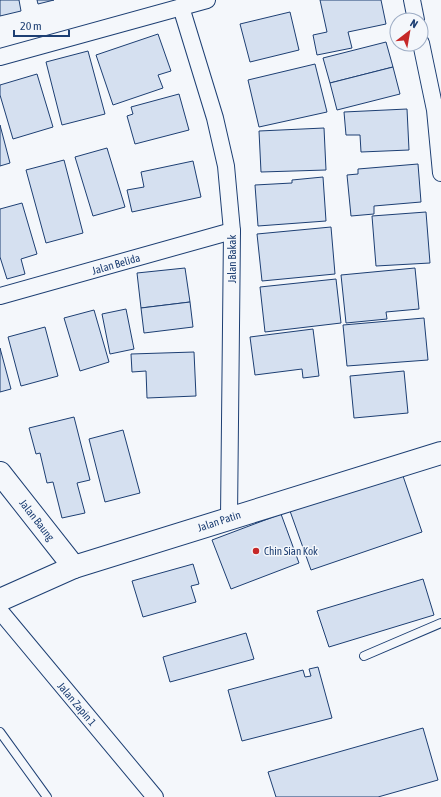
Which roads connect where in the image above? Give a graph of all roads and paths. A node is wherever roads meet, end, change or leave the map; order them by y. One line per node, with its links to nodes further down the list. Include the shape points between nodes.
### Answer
1 (207, 0): 3 (street)
2 (412, 0): 4 (street)
3 (181, 7): 6 (street); 8 (street, Jalan Bakak, via 215,118 226,166)
4 (414, 12)
5 (423, 52): 7 (street, via 435,110)
6 (0, 57)
7 (441, 173)
8 (232, 232): 9 (street, Jalan Belida); 12 (street, Jalan Bakak)
9 (0, 296)
10 (441, 453): 12 (street, Jalan Patin)
11 (0, 473): 13 (street, Jalan Baung)
12 (229, 518): 13 (street, Jalan Patin)
13 (74, 567): 14 (street, Jalan Patin)
14 (0, 600)
15 (0, 611): 20 (street, Jalan Zapin 1)
16 (441, 623): 17 (lane)
17 (364, 656)
18 (0, 732): 19 (lane)
19 (47, 797)
20 (154, 797)

